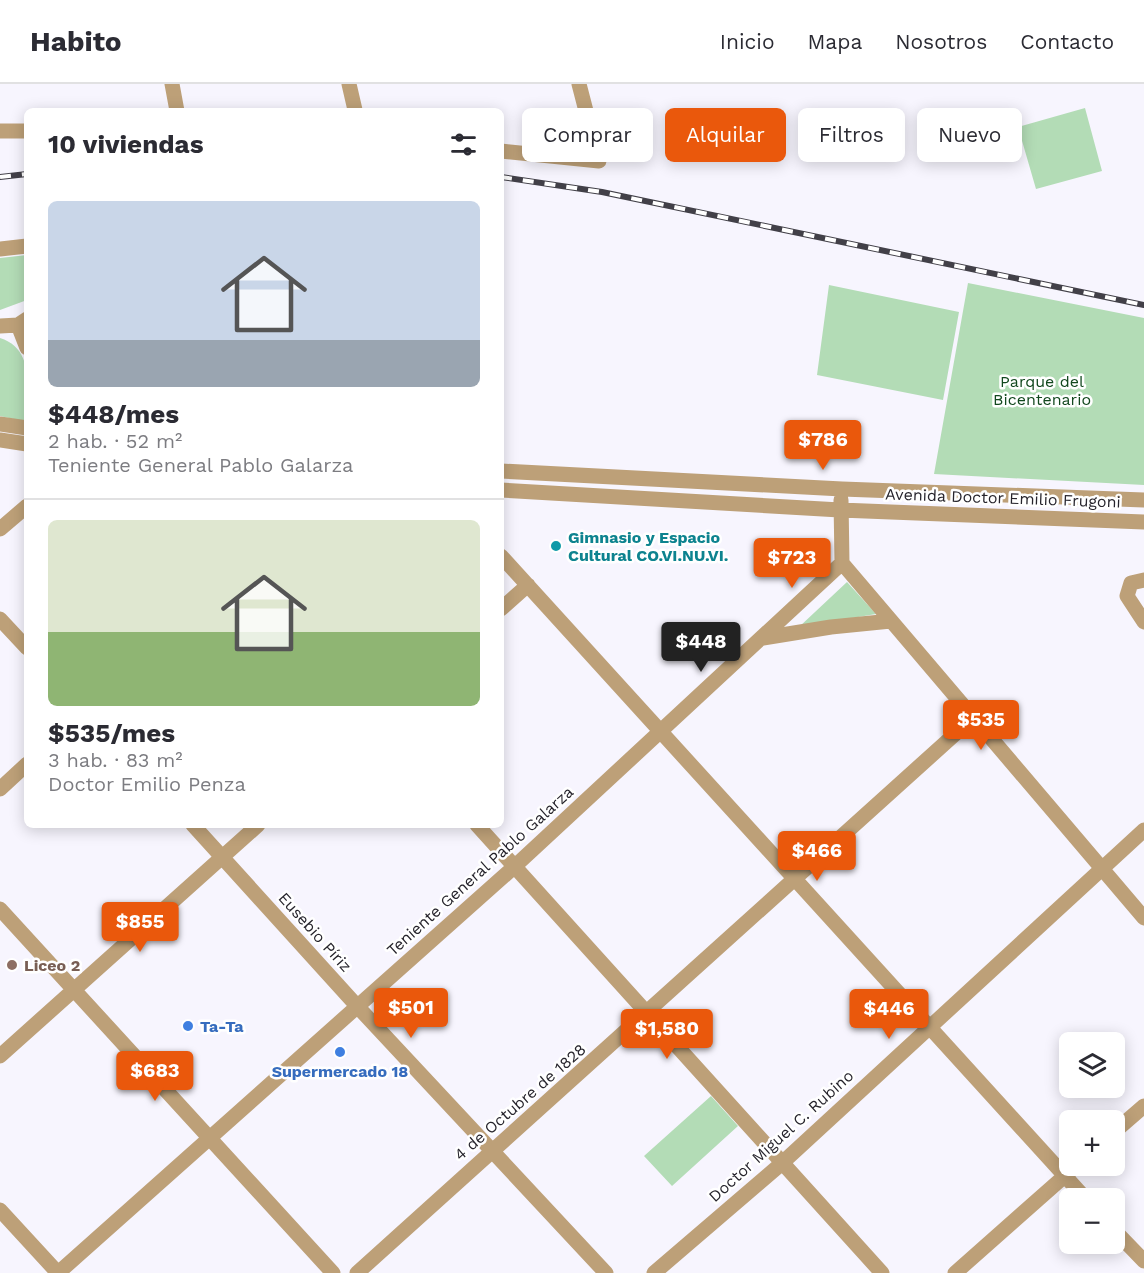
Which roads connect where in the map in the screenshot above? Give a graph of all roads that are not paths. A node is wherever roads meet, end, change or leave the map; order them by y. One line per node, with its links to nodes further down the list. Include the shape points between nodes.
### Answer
1 (172, 84): 4 (street)
2 (349, 84): 5 (street)
3 (579, 84): 8 (street, via 599,161)
4 (176, 108)
5 (355, 108)
6 (0, 131): 7 (street)
7 (24, 131)
8 (504, 151)
9 (24, 246): 10 (street)
10 (0, 249)
11 (22, 322): 12 (street)
12 (0, 326)
13 (0, 424): 14 (street)
14 (24, 428)
15 (0, 440): 16 (street)
16 (24, 444)
17 (504, 471): 18 (street, Avenida Doctor Emilio Frugoni)
18 (608, 478): 19 (street, Avenida Doctor Emilio Frugoni); 21 (street)
19 (842, 489): 22 (street, Avenida Doctor Emilio Frugoni); 24 (street)
20 (504, 490): 21 (street, Avenida Doctor Emilio Frugoni)
21 (606, 495): 24 (street, Avenida Doctor Emilio Frugoni)
22 (1144, 500)
23 (24, 509): 26 (street)
24 (840, 510): 25 (street, Avenida Doctor Emilio Frugoni); 28 (street)
25 (1144, 522)
26 (0, 529)
27 (504, 559): 30 (street)
28 (842, 563): 33 (street); 35 (street, Teniente General Pablo Galarza)
29 (1144, 580): 34 (street, via 1131,583 1127,596)
30 (528, 585): 31 (street); 38 (street)
31 (504, 606)
32 (0, 619): 36 (street)
33 (891, 621): 35 (street); 37 (street)
34 (1144, 622)
35 (763, 638): 38 (street, Teniente General Pablo Galarza)
36 (24, 645)
37 (974, 717): 47 (street); 48 (street, 4 de Octubre de 1828)
38 (660, 732): 46 (street, Teniente General Pablo Galarza); 48 (street)
39 (24, 767): 40 (street)
40 (0, 789)
41 (197, 828): 45 (street, Eusebio Píriz)
42 (255, 828): 45 (street)
43 (480, 828): 46 (street)
44 (1144, 830): 47 (street, Doctor Miguel C. Rubino)
45 (223, 856): 51 (street); 52 (street, Eusebio Píriz)
46 (514, 867): 52 (street, Teniente General Pablo Galarza); 53 (street)
47 (1102, 867): 50 (street); 54 (street, Doctor Miguel C. Rubino)
48 (793, 880): 53 (street, 4 de Octubre de 1828); 54 (street)
49 (0, 909): 51 (street)
50 (1144, 918)
51 (75, 990): 55 (street); 58 (street)
52 (357, 1006): 58 (street, Teniente General Pablo Galarza); 59 (street, Eusebio Píriz)
53 (647, 1013): 59 (street, 4 de Octubre de 1828); 60 (street)
54 (928, 1026): 60 (street, Doctor Miguel C. Rubino); 61 (street)
55 (0, 1056)
56 (1144, 1106): 57 (street)
57 (1125, 1122)
58 (209, 1137): 67 (street, Teniente General Pablo Galarza); 68 (street)
59 (492, 1149): 69 (street, 4 de Octubre de 1828); 70 (street, Eusebio Píriz)
60 (780, 1164): 71 (street, Doctor Miguel C. Rubino); 72 (street)
61 (1059, 1170)
62 (1064, 1176): 63 (street); 73 (street)
63 (1075, 1188)
64 (0, 1210): 67 (street)
65 (1125, 1241): 66 (street)
66 (1144, 1261)
67 (58, 1273)
68 (333, 1273)
69 (357, 1273)
70 (606, 1273)
71 (654, 1273)
72 (882, 1273)
73 (955, 1273)

